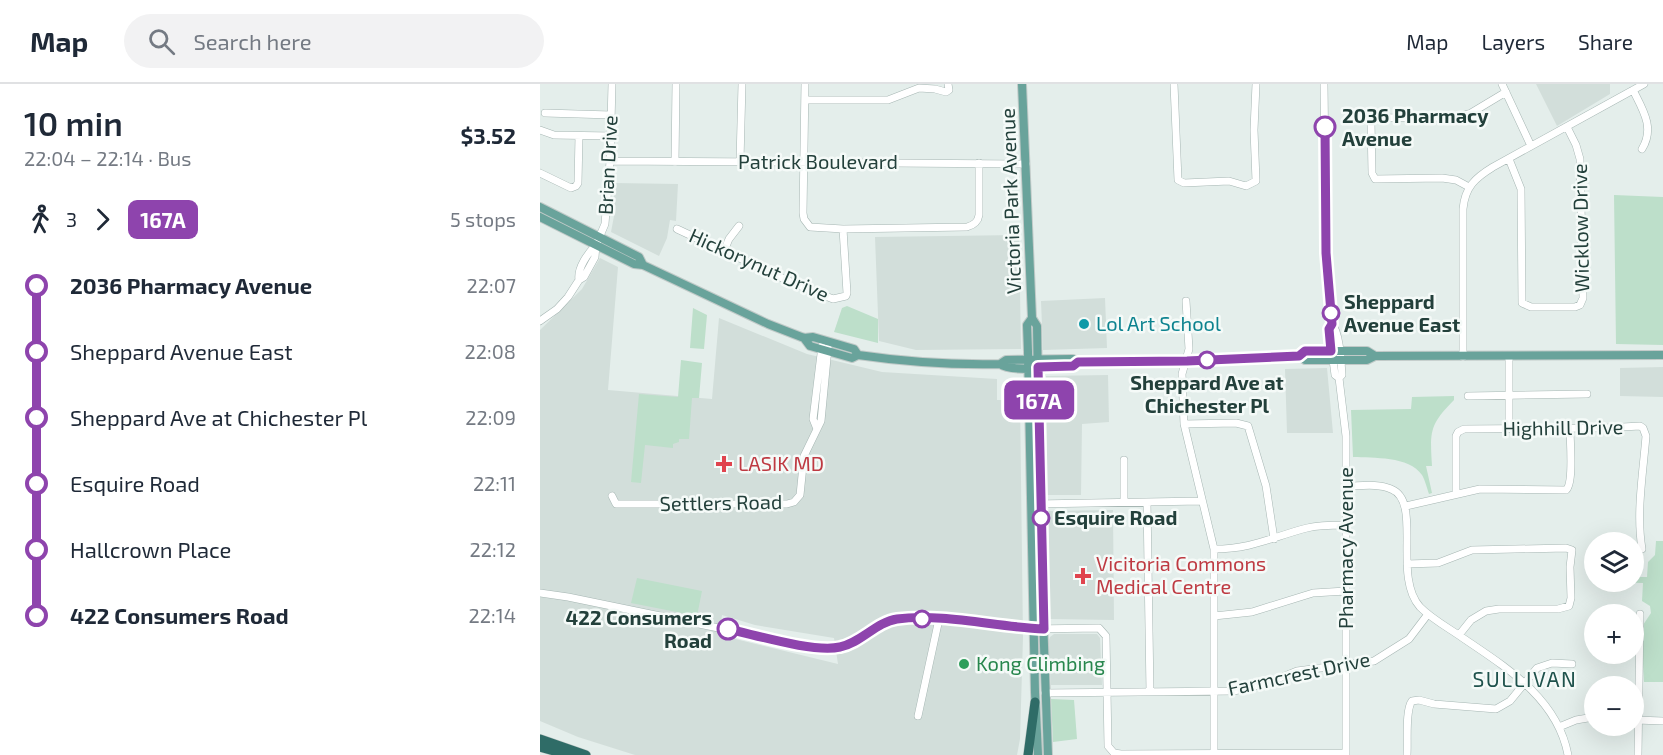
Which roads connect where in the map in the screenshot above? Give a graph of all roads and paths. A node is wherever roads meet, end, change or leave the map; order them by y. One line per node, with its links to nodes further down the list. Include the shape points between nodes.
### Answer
1 (612, 84): 16 (street, Brian Drive)
2 (676, 84): 26 (street)
3 (742, 84): 25 (street)
4 (805, 84): 14 (street)
5 (948, 84): 14 (street, via 946,92 919,88 888,100)
6 (1023, 84): 29 (main road, Victoria Park Avenue)
7 (1174, 84): 8 (street, via 1178,180 1246,186 1256,181)
8 (1256, 84)
9 (1324, 84): 46 (street, Pharmacy Avenue, via 1326,253)
10 (1502, 84): 13 (street)
11 (1644, 84): 12 (street)
12 (1633, 90): 17 (street); 22 (street, via 1648,123)
13 (1506, 92): 21 (street); 31 (street, via 1457,117 1378,118 1371,122 1372,173 1376,179 1442,178)
14 (805, 100): 27 (street)
15 (545, 113): 16 (street)
16 (611, 115): 20 (street, Brian Drive)
17 (1567, 127): 21 (street); 23 (street, Wicklow Drive, via 1580,159 1584,298 1581,305 1531,307 1522,303 1521,189)
18 (540, 130): 19 (street)
19 (579, 136): 20 (street); 30 (street, via 576,186 571,188)
20 (611, 136): 24 (street, Brian Drive)
21 (1531, 146): 23 (street)
22 (1641, 149)
23 (1509, 159): 31 (street, via 1481,174)
24 (610, 160): 26 (street, Patrick Boulevard); 37 (street, Brian Drive, via 605,224)
25 (740, 161): 26 (street, Patrick Boulevard); 27 (street, Patrick Boulevard)
26 (675, 162)
27 (803, 162): 28 (street, Patrick Boulevard); 36 (street, via 805,222 810,227)
28 (979, 163): 29 (street, Patrick Boulevard); 36 (street, via 980,214 973,225)
29 (1026, 164): 40 (main road, Victoria Park Avenue)
30 (540, 173)
31 (1468, 187): 49 (street, via 1463,208)
32 (540, 207): 37 (main road)
33 (540, 217): 37 (main road)
34 (739, 226): 38 (street)
35 (677, 229): 38 (street, Hickorynut Drive)
36 (843, 229): 38 (street, Hickorynut Drive, via 847,293 840,299 793,284)
37 (598, 241): 41 (street, Brian Drive, via 584,277 557,309); 42 (main road, via 634,264)
38 (724, 251)
39 (1186, 301): 50 (street)
40 (1032, 318): 51 (main road, Victoria Park Avenue, via 1027,325); 52 (main road, Victoria Park Avenue, via 1037,327)
41 (540, 321)
42 (804, 338): 43 (main road); 44 (main road, via 810,346)
43 (825, 341): 44 (street, Settlers Road); 45 (main road, via 854,349)
44 (825, 351): 45 (main road, via 852,358); 62 (street, Settlers Road, via 813,419 817,429 804,456 800,495 794,502 616,504)
45 (858, 355): 51 (main road, via 902,362 1000,364 1006,360)
46 (1336, 355): 49 (main road, via 1367,360 1375,356); 50 (main road, via 1305,360 1299,356); 60 (street, Pharmacy Avenue, via 1342,375 1338,378 1346,436)
47 (1663, 355): 48 (main road)
48 (1509, 356): 49 (main road); 55 (street)
49 (1463, 357)
50 (1187, 361): 52 (main road); 56 (street, via 1182,374)
51 (1028, 364): 52 (main road); 66 (main road, Victoria Park Avenue)
52 (1038, 364): 66 (main road, Victoria Park Avenue)
53 (1587, 394): 55 (street)
54 (1468, 396): 55 (street)
55 (1508, 396): 57 (street)
56 (1184, 424): 63 (street); 70 (street, via 1248,426 1266,486)
57 (1509, 429): 58 (street, Highhill Drive); 61 (street, Highhill Drive, via 1458,432)
58 (1570, 429): 61 (street, via 1570,483 1566,490 1480,489); 69 (street, Highhill Drive, via 1643,428 1646,436)
59 (1124, 460): 64 (street)
60 (1346, 486): 67 (street, via 1389,488 1401,496); 68 (street, Pharmacy Avenue)
61 (1456, 493): 67 (street)
62 (612, 496)
63 (1202, 501): 65 (street); 71 (street)
64 (1124, 502): 65 (street); 66 (street)
65 (1147, 502): 86 (street)
66 (1036, 504): 78 (main road, Victoria Park Avenue); 79 (main road, Victoria Park Avenue)
67 (1406, 506): 72 (street)
68 (1345, 525): 70 (street, via 1309,527); 73 (street, Pharmacy Avenue)
69 (1640, 532)
70 (1274, 539): 71 (street, via 1237,549)
71 (1214, 549): 76 (street)
72 (1407, 564): 75 (street, via 1409,588); 80 (street, via 1433,564 1472,550 1572,550 1569,606 1486,611 1471,620)
73 (1346, 591): 76 (street, via 1313,593 1252,612); 82 (street, Pharmacy Avenue)
74 (540, 593): 77 (street, via 820,649 852,643 896,619)
75 (1428, 614): 80 (street); 82 (street, Farmcrest Drive, via 1401,645 1374,661)
76 (1214, 616): 84 (street)
77 (939, 619): 78 (street); 89 (street)
78 (1033, 628): 79 (street); 88 (main road, Victoria Park Avenue)
79 (1044, 629): 85 (street, via 1102,630 1108,650); 87 (main road, Victoria Park Avenue)
80 (1459, 635): 83 (street)
81 (1572, 664): 83 (street, via 1542,665)
82 (1346, 665): 84 (street, Farmcrest Drive, via 1297,671 1234,691); 98 (street, Pharmacy Avenue)
83 (1524, 682): 93 (street, via 1549,708); 104 (street, via 1508,703 1496,710 1412,701 1407,714)
84 (1213, 691): 86 (street, Farmcrest Drive); 97 (street)
85 (1107, 692): 86 (street, Farmcrest Drive); 87 (street, Farmcrest Drive); 97 (street, via 1108,746 1114,753)
86 (1150, 692)
87 (1045, 693): 103 (main road, Victoria Park Avenue)
88 (1035, 702): 101 (highway); 102 (main road, Victoria Park Avenue)
89 (918, 716)
90 (1584, 719): 93 (street)
91 (1644, 720): 92 (street)
92 (1663, 721)
93 (1559, 727): 105 (street)
94 (1637, 736): 106 (street)
95 (540, 739): 100 (highway)
96 (540, 747): 99 (highway)
97 (1214, 754): 98 (street)
98 (1346, 754)
99 (568, 755)
100 (586, 755)
101 (1028, 755)
102 (1038, 755)
103 (1048, 755)
104 (1407, 755)
105 (1568, 755)
106 (1638, 755)

